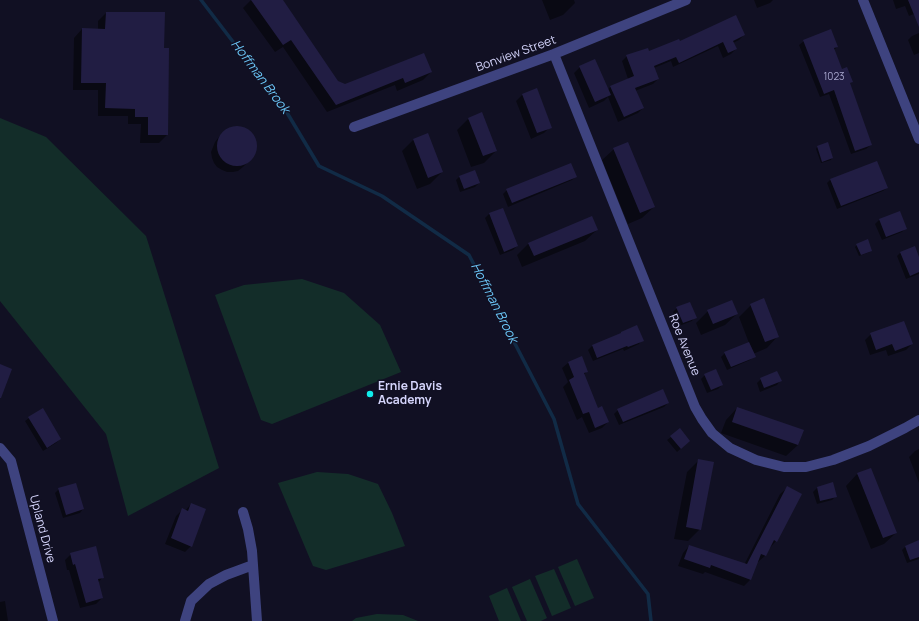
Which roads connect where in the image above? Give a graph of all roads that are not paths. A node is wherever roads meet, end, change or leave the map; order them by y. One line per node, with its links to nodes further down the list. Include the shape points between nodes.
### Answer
1 (686, 0): 3 (street, Bonview Street)
2 (863, 0): 5 (street)
3 (554, 54): 4 (street, Bonview Street); 6 (street, Roe Avenue, via 695,407 712,433 730,448 756,460 784,467 806,467 869,446)
4 (354, 127)
5 (919, 139)
6 (919, 420)
7 (0, 448): 10 (street, Upland Drive, via 11,461)
8 (244, 512): 9 (street)
9 (253, 564): 11 (street, via 210,584 191,602); 12 (street)
10 (53, 621)
11 (185, 621)
12 (257, 621)

